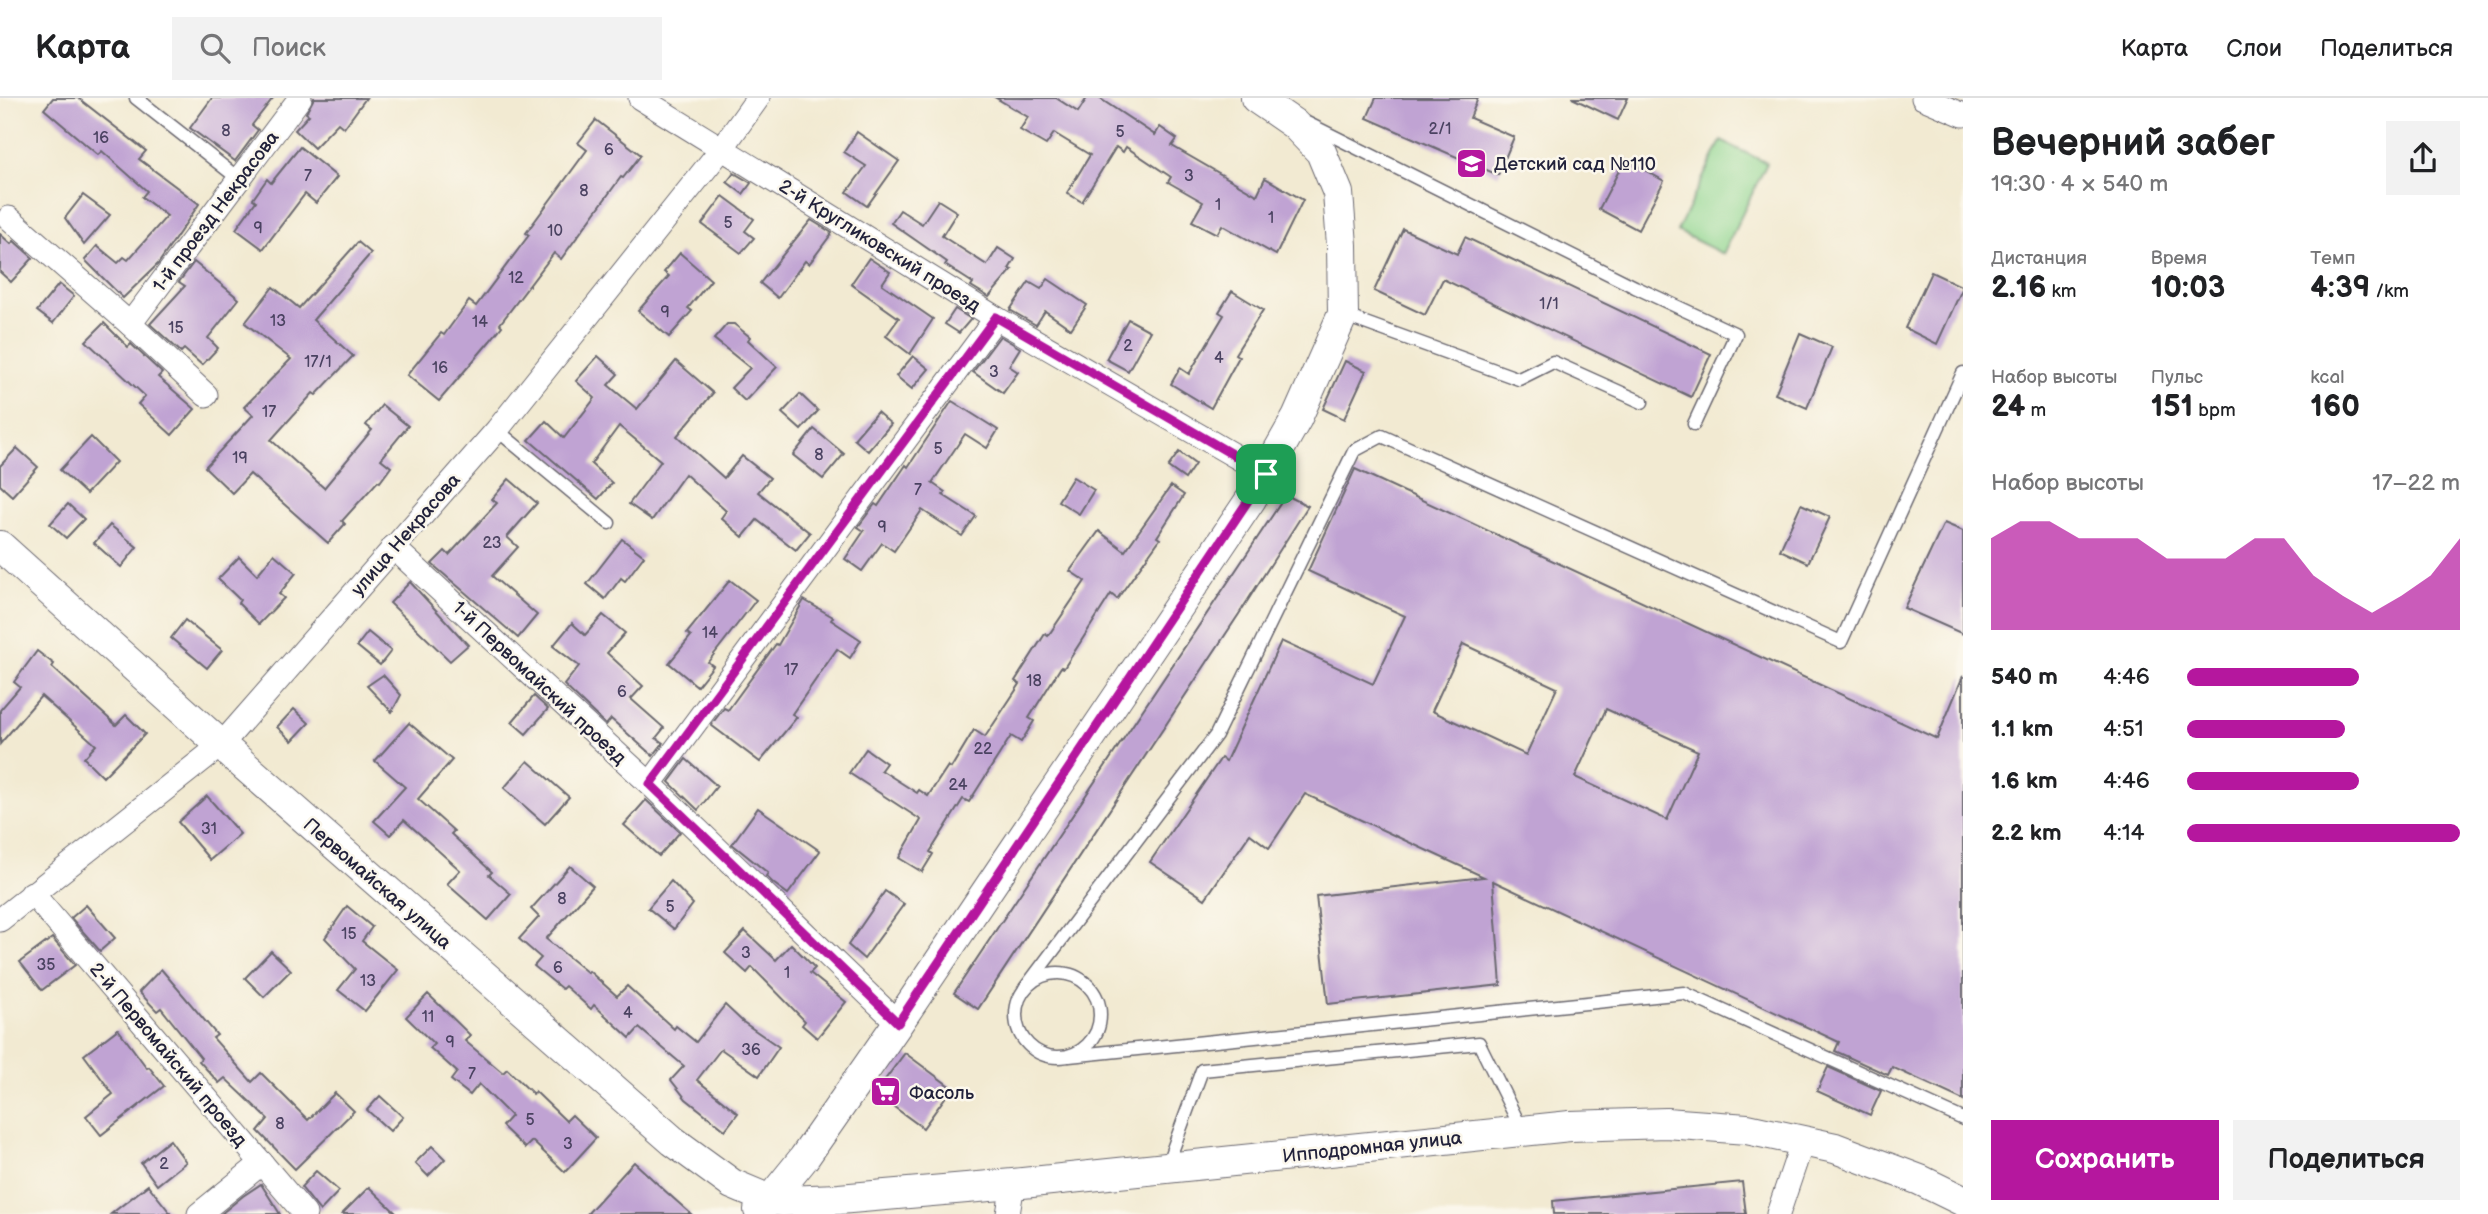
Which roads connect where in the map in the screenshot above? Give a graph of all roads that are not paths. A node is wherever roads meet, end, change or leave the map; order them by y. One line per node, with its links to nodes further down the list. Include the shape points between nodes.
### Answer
1 (136, 98): 9 (lane)
2 (300, 98): 9 (street, 1-й проезд Некрасова)
3 (640, 98): 8 (street, 2-й Кругликовский проезд)
4 (758, 98): 8 (street, улица Некрасова)
5 (1923, 98): 7 (street)
6 (1258, 99): 11 (street, via 1294,124 1321,152 1338,193); 17 (lane, via 1736,334)
7 (1961, 109)
8 (723, 147): 12 (street, 2-й Кругликовский проезд); 18 (street, улица Некрасова)
9 (239, 179): 13 (street, 1-й проезд Некрасова)
10 (9, 219): 13 (street)
11 (1343, 314): 16 (lane, via 1519,379 1553,362); 19 (street, via 1297,418)
12 (996, 317): 19 (street, 2-й Кругликовский проезд); 24 (street)
13 (130, 324): 15 (street)
14 (1963, 373): 27 (lane, via 1841,642 1382,436 1354,451 1216,735)
15 (206, 395)
16 (1642, 402)
17 (1694, 424)
18 (497, 430): 20 (lane); 22 (street, улица Некрасова)
19 (1266, 474): 28 (street)
20 (609, 523)
21 (0, 546): 23 (street, Первомайская улица)
22 (393, 547): 23 (street, улица Некрасова); 24 (street, 1-й Первомайский проезд)
23 (221, 746): 25 (street, улица Некрасова); 37 (street, Первомайская улица, via 673,1141)
24 (650, 784): 28 (street, 1-й Первомайский проезд)
25 (32, 893): 26 (street, улица Некрасова); 33 (street, 2-й Первомайский проезд)
26 (0, 920)
27 (1025, 988): 29 (lane, via 1016,1012 1024,1039 1046,1055); 29 (lane, via 1043,975 1060,973 1083,981 1095,994 1098,1028 1086,1047)
28 (898, 1023): 37 (street, via 804,1158)
29 (1069, 1056): 30 (lane, via 1684,993)
30 (1963, 1119)
31 (1522, 1130): 32 (street, Ипподромная улица, via 1666,1123 1747,1129); 34 (street, Ипподромная улица); 34 (lane, via 1479,1043 1202,1070)
32 (1803, 1140): 36 (street, Ипподромная улица, via 1920,1180); 41 (street)
33 (262, 1163): 38 (street); 39 (street, 2-й Первомайский проезд)
34 (1166, 1168): 35 (street, Ипподромная улица)
35 (1013, 1184): 37 (street, Ипподромная улица); 40 (street)
36 (1963, 1201)
37 (762, 1207)
38 (199, 1214)
39 (306, 1214)
40 (1007, 1214)
41 (1778, 1214)

